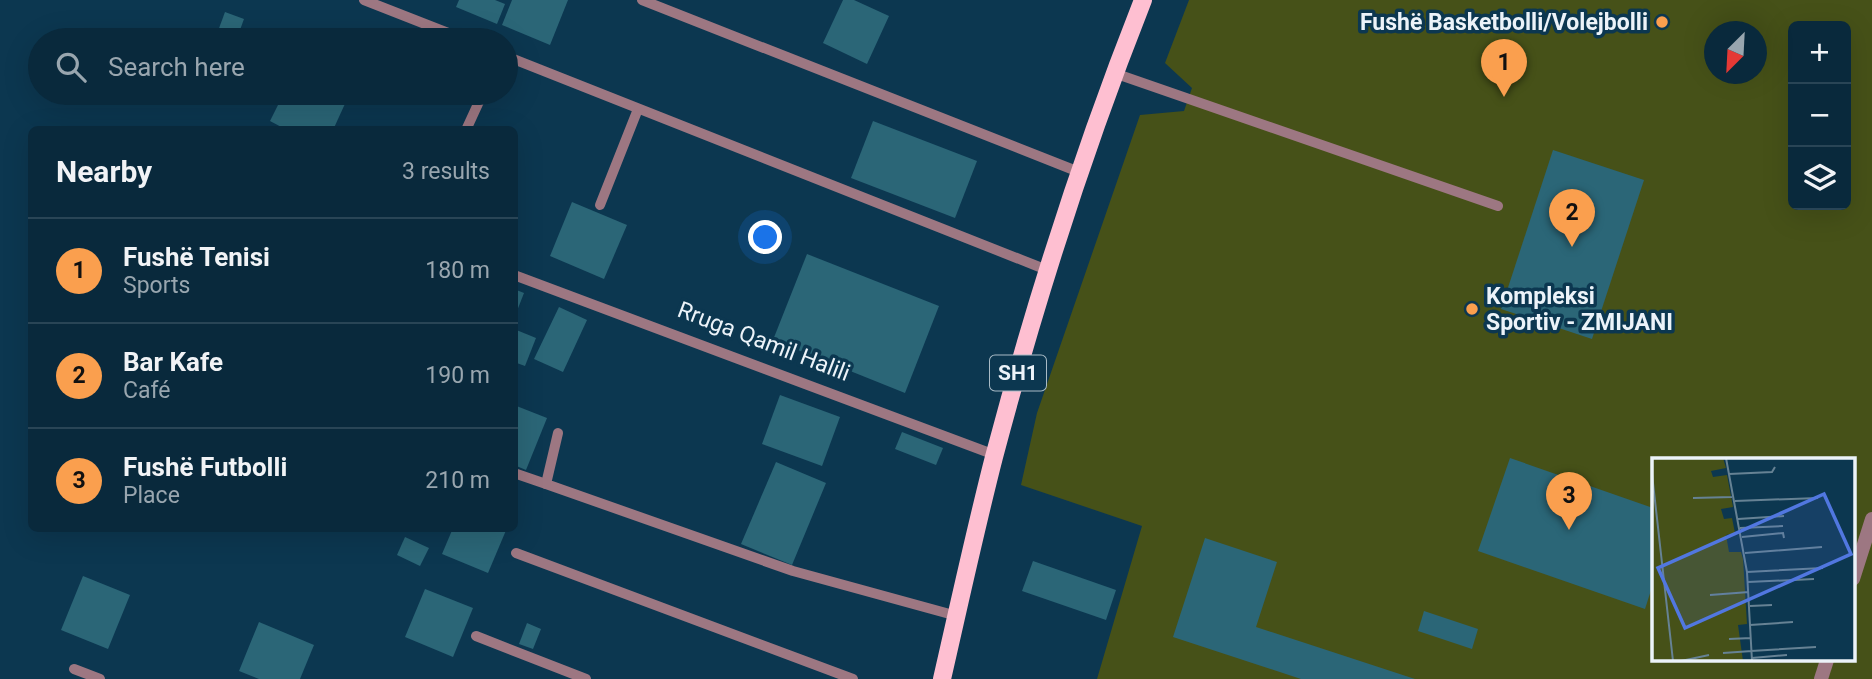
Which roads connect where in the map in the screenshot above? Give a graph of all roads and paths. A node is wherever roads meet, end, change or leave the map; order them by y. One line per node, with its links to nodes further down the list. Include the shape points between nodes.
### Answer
1 (364, 0): 4 (lane)
2 (642, 0): 10 (lane)
3 (1143, 0): 6 (main road, SH1)
4 (435, 28)
5 (518, 61): 8 (lane)
6 (1114, 74): 10 (main road, SH1); 12 (lane)
7 (477, 105): 9 (lane)
8 (639, 109): 11 (lane); 13 (lane)
9 (468, 126)
10 (1079, 172): 13 (main road, SH1)
11 (600, 205)
12 (1498, 206)
13 (1047, 271): 16 (main road, SH1)
14 (518, 276): 16 (lane, Rruga Qamil Halili)
15 (558, 433): 18 (lane)
16 (995, 455): 22 (main road, SH1)
17 (518, 474): 18 (lane)
18 (546, 484): 22 (lane, via 793,571)
19 (1872, 519): 21 (street)
20 (516, 552): 28 (lane)
21 (1854, 576)
22 (957, 616): 29 (main road, SH1)
23 (476, 636): 27 (lane)
24 (1826, 662): 30 (street)
25 (74, 669): 26 (lane)
26 (100, 679)
27 (586, 679)
28 (853, 679)
29 (942, 679)
30 (1821, 679)

